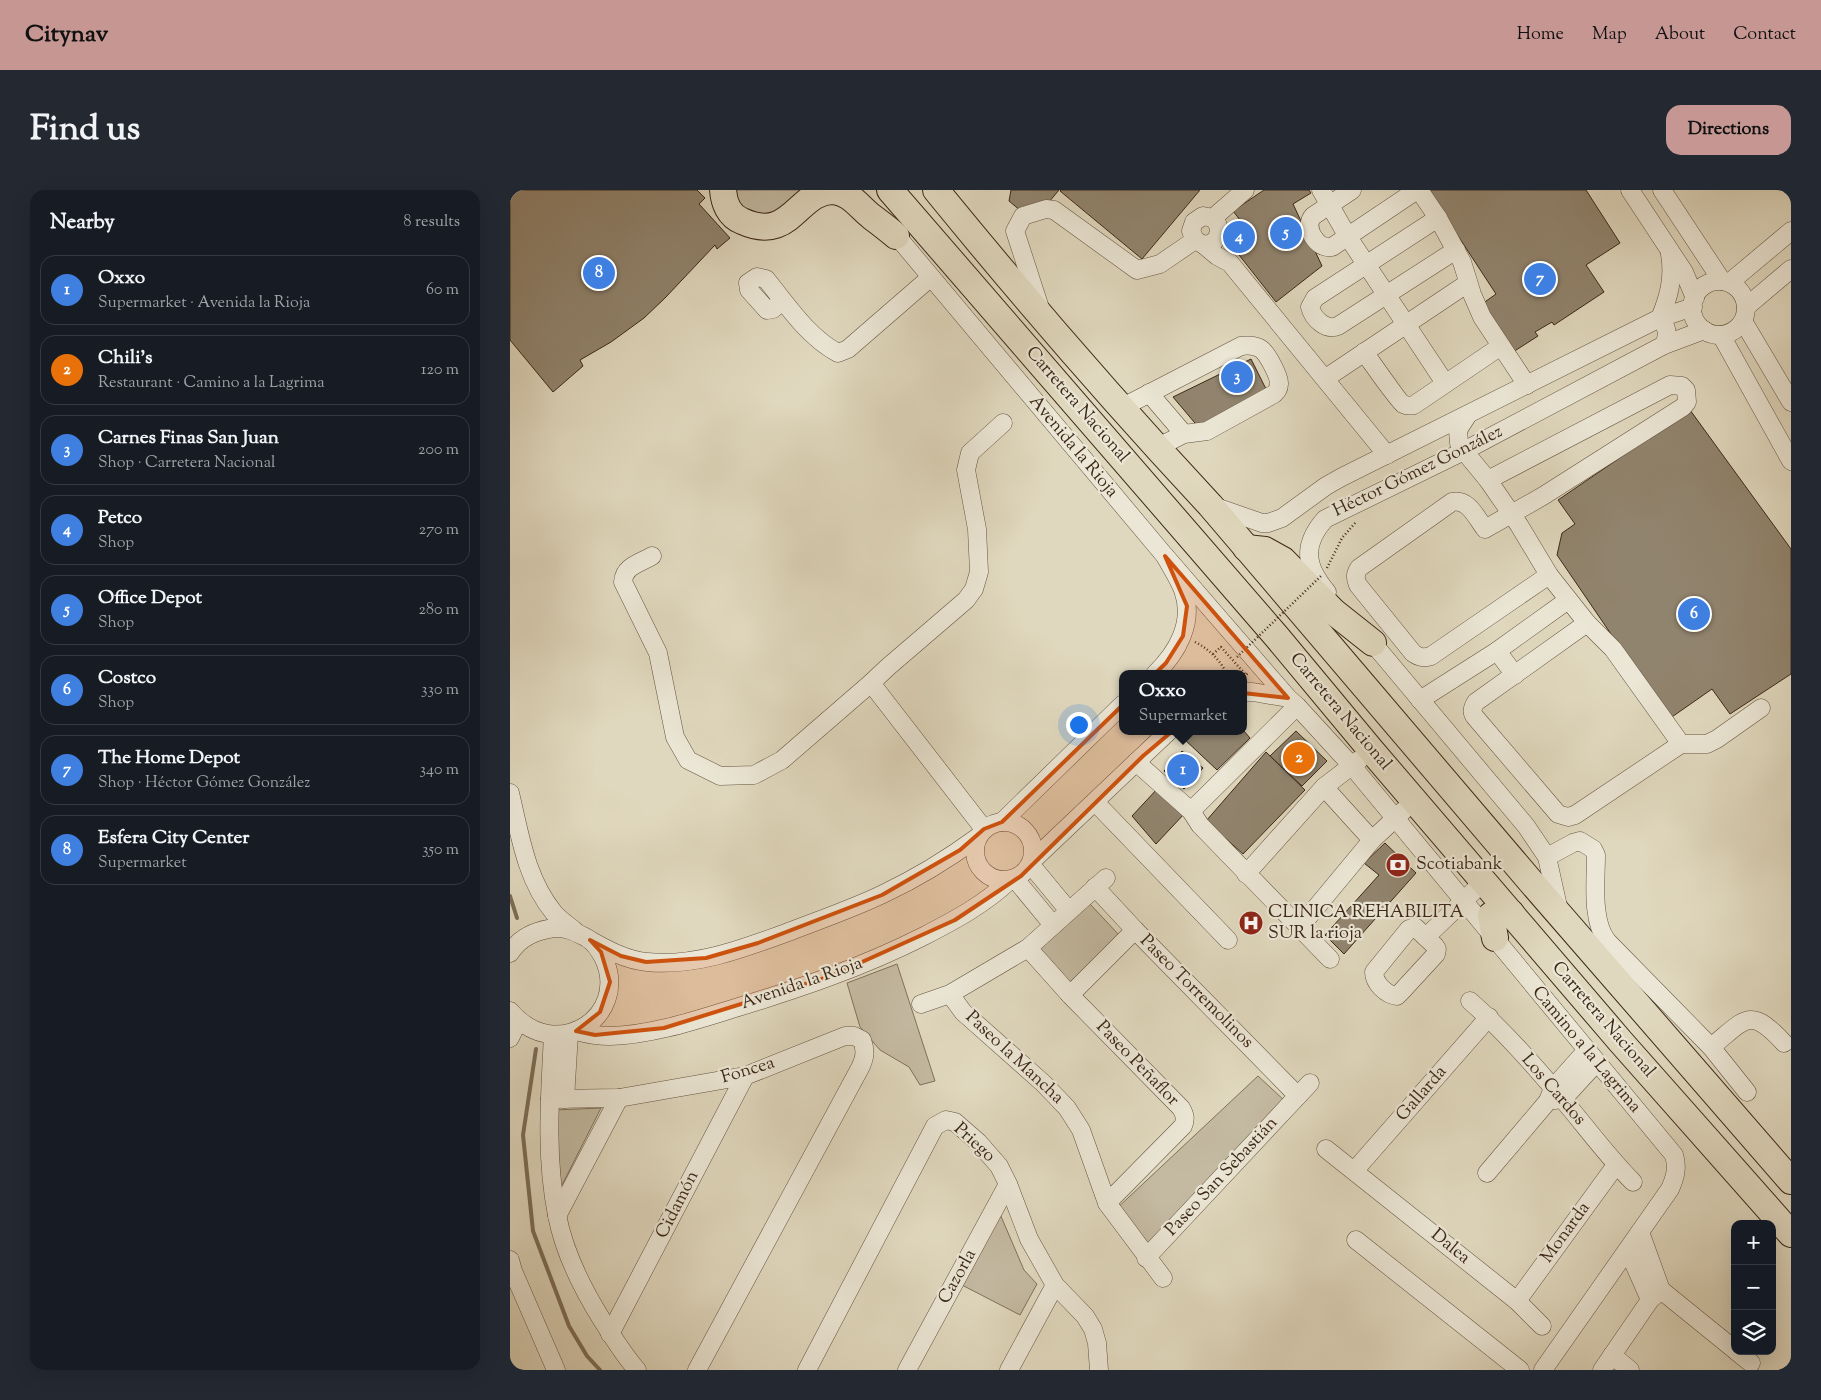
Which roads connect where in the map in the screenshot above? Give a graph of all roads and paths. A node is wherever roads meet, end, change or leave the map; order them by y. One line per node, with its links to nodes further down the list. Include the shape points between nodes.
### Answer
1 (723, 190): 16 (highway, via 730,212 739,220 768,227 779,224 817,195 833,191 843,193)
2 (857, 190): 16 (street, Avenida la Rioja)
3 (890, 190): 78 (highway, Carretera Nacional, via 1278,637)
4 (936, 190): 28 (highway, Carretera Nacional)
5 (959, 190): 28 (highway, via 1000,251)
6 (1245, 190): 12 (street)
7 (1352, 190): 11 (street)
8 (1418, 190): 13 (street); 17 (street)
9 (1630, 190): 20 (street)
10 (1662, 190): 25 (street)
11 (1325, 197): 17 (street); 17 (street, via 1309,220 1309,228 1324,248 1332,247)
12 (1213, 218): 15 (street, via 1219,225); 18 (street, via 1203,216 1194,222 1191,231)
13 (1438, 218): 19 (street); 22 (street)
14 (1791, 231): 25 (street)
15 (1220, 235): 18 (street, via 1213,243); 21 (street)
16 (896, 236): 24 (street, Avenida la Rioja)
17 (1348, 236): 22 (street)
18 (1199, 242): 21 (street); 33 (street, via 1160,264 1137,270 1054,210 1022,216 1015,231)
19 (1456, 250): 26 (street); 27 (street)
20 (1670, 251): 30 (street, via 1684,272); 32 (street, via 1672,278)
21 (1230, 263): 40 (street)
22 (1366, 264): 27 (street); 27 (street, via 1315,298 1311,311 1325,326 1333,328)
23 (1791, 269): 31 (street)
24 (931, 277): 29 (street, via 848,349 838,353 824,346); 59 (street, Avenida la Rioja)
25 (1726, 282): 30 (street, via 1706,285); 31 (street, via 1744,297)
26 (1468, 283): 34 (street); 38 (street, via 1476,306)
27 (1386, 294): 34 (street)
28 (1023, 296): 33 (highway, Carretera Nacional)
29 (782, 301)
30 (1694, 302): 32 (street, Héctor Gómez González); 35 (street, via 1694,316)
31 (1745, 314): 36 (street, via 1738,328); 44 (street)
32 (1660, 318): 37 (street, via 1668,331); 42 (street, Héctor Gómez González)
33 (1043, 320): 45 (highway, Carretera Nacional)
34 (1406, 324): 39 (street); 41 (street)
35 (1704, 330): 36 (street); 37 (street, Héctor Gómez González)
36 (1721, 335): 52 (street)
37 (1664, 344): 50 (street, Héctor Gómez González)
38 (1500, 346): 41 (street); 42 (street)
39 (1364, 352): 40 (street); 41 (street, via 1404,405 1414,405)
40 (1326, 378): 51 (street)
41 (1445, 383)
42 (1527, 385): 46 (street, Héctor Gómez González)
43 (1149, 393): 45 (street); 48 (street); 48 (street, via 1241,346 1253,346 1264,351 1280,382 1277,392 1207,431)
44 (1791, 402)
45 (1121, 408): 49 (highway, Carretera Nacional)
46 (1468, 416): 50 (street, via 1458,430); 51 (street, Héctor Gómez González)
47 (1003, 423): 70 (street, via 970,452 966,470 978,529 979,572 974,589 966,600)
48 (1184, 434): 49 (street)
49 (1156, 448): 54 (highway, Carretera Nacional)
50 (1464, 451): 53 (street); 64 (street, Héctor Gómez González, via 1325,519 1311,539 1309,561 1319,582)
51 (1388, 455): 54 (street, Héctor Gómez González, via 1326,486 1275,522 1262,522)
52 (1791, 461)
53 (1488, 480): 55 (street); 55 (street, via 1670,385 1682,386 1686,390 1684,407)
54 (1210, 505): 57 (highway, Carretera Nacional)
55 (1511, 513): 60 (street); 60 (street, via 1485,528 1466,504 1452,502 1360,568 1355,580 1413,653 1425,658)
56 (1358, 520): 66 (path, bridge, via 1342,538 1322,575)
57 (1246, 548): 64 (highway, via 1265,550 1283,560 1334,612); 97 (highway, Carretera Nacional)
58 (652, 556): 70 (street, via 628,569 623,575 623,582 658,653 676,737 688,760 720,776 754,775 782,760)
59 (1165, 556): 63 (street, Avenida la Rioja, via 1183,590 1187,606); 73 (street, Camino a la Lagrima)
60 (1549, 575): 61 (street)
61 (1568, 600): 62 (street); 65 (street)
62 (1587, 623): 69 (street); 77 (street, via 1613,649)
63 (1182, 636): 67 (street, Avenida la Rioja); 68 (path, via 1213,654)
64 (1373, 643): 72 (street, Héctor Gómez González)
65 (1497, 650): 69 (street); 72 (street)
66 (1238, 658)
67 (1159, 670)
68 (1225, 670)
69 (1515, 675): 77 (street, via 1476,702 1472,713 1563,817 1575,815)
70 (871, 683): 87 (street)
71 (1247, 693): 73 (street)
72 (1420, 700): 89 (street, Héctor Gómez González, via 1526,826)
73 (1292, 702): 78 (street, Camino a la Lagrima); 84 (street)
74 (1119, 708): 86 (street)
75 (1760, 708): 77 (street, via 1707,744)
76 (1165, 735): 79 (street)
77 (1681, 744)
78 (1362, 758): 80 (street); 82 (highway, Carretera Nacional); 85 (street, Camino a la Lagrima)
79 (1136, 762): 83 (street); 84 (street)
80 (1324, 787): 88 (street); 91 (street)
81 (510, 793): 101 (street, via 532,879 555,915)
82 (1414, 799): 85 (street); 93 (highway, Carretera Nacional)
83 (1095, 802): 90 (street); 105 (street)
84 (1192, 811): 91 (street, via 1200,825)
85 (1396, 819): 88 (street); 94 (street, Camino a la Lagrima)
86 (1002, 822): 87 (street); 90 (street, via 1012,822 1028,833 1034,851)
87 (981, 833): 92 (street, via 975,846 978,865 992,878); 104 (street, via 926,872 882,895 758,943 706,958 646,962 621,956)
88 (1372, 840): 99 (street)
89 (1547, 857): 97 (street, Héctor Gómez González); 118 (street, via 1580,841 1593,848 1601,934)
90 (1032, 862): 92 (street, via 1026,871); 95 (street)
91 (1246, 874): 99 (street)
92 (1012, 879): 98 (street); 115 (street, Avenida la Rioja, via 993,896 955,920 891,952 831,976 664,1028 609,1036)
93 (1483, 882): 94 (street); 96 (highway, Carretera Nacional)
94 (1463, 900): 102 (street); 103 (street, Camino a la Lagrima)
95 (1069, 911): 98 (street); 100 (street, Paseo Torremolinos, via 1101,882)
96 (1511, 913): 103 (highway, via 1500,910 1491,915); 136 (highway, Carretera Nacional)
97 (1559, 914): 130 (highway, Carretera Nacional)
98 (1053, 925): 106 (street)
99 (1299, 928): 108 (street)
100 (1135, 930): 110 (street); 121 (street, Paseo Torremolinos)
101 (575, 931): 104 (street); 107 (street, via 542,929 526,936)
102 (1426, 937)
103 (1495, 938): 119 (street, Camino a la Lagrima)
104 (590, 940): 115 (street, via 601,952 607,966 610,982 607,998 590,1023)
105 (1228, 940)
106 (1028, 948): 109 (street); 110 (street, Paseo Peñaflor)
107 (510, 953)
108 (1330, 960)
109 (950, 994): 112 (street); 133 (street, Paseo la Mancha, via 963,1012 1067,1108 1081,1130)
110 (1070, 995): 133 (street, Paseo Peñaflor, via 1185,1114 1183,1126)
111 (1470, 1000): 114 (street, Los Cardos)
112 (921, 1004)
113 (514, 1016): 115 (street, Avenida la Rioja, via 540,1033); 116 (street)
114 (1489, 1017): 123 (street, Los Cardos); 128 (street, Gallarda)
115 (566, 1033): 125 (street)
116 (510, 1038)
117 (1784, 1043): 118 (street, via 1759,1020 1750,1019 1742,1021)
118 (1711, 1047): 122 (street)
119 (1591, 1057): 123 (street); 135 (street, Camino a la Lagrima, via 1668,1147 1676,1162 1670,1189)
120 (745, 1076): 124 (street, Foncea); 146 (street, Cidamón); 153 (street, Foncea, via 845,1036 862,1040 865,1048 860,1068)
121 (1304, 1090): 139 (street, Paseo San Sebastián)
122 (1746, 1092)
123 (1555, 1096): 127 (street, Los Cardos); 129 (street)
124 (619, 1098): 125 (street, Foncea); 134 (street)
125 (557, 1099): 134 (street, via 551,1175)
126 (1326, 1149): 128 (street, Dalea)
127 (1616, 1165): 131 (street, Los Cardos); 144 (street, Monarda)
128 (1355, 1170): 144 (street, Dalea)
129 (1487, 1173)
130 (1791, 1181)
131 (1633, 1182)
132 (1008, 1184): 142 (street, Priego, via 1029,1239); 154 (street, Priego, via 999,1166 955,1122 946,1120 935,1126); 155 (street, Cazorla)
133 (1107, 1204): 139 (street, Paseo la Mancha)
134 (557, 1216): 146 (street, via 584,1290)
135 (1640, 1232): 138 (street, Camino a la Lagrima); 143 (street)
136 (1791, 1234)
137 (1356, 1240): 158 (street)
138 (1628, 1250): 143 (street); 159 (street, Camino a la Lagrima)
139 (1146, 1258): 141 (street, Paseo la Mancha)
140 (510, 1260): 151 (street)
141 (1163, 1278)
142 (1055, 1285): 156 (street); 157 (street, Priego, via 1093,1329)
143 (1656, 1295): 147 (street); 148 (street)
144 (1517, 1301): 145 (street, Dalea)
145 (1542, 1326)
146 (610, 1334): 152 (street)
147 (1731, 1348)
148 (1612, 1355): 160 (street); 161 (street)
149 (1740, 1355): 150 (street)
150 (1751, 1363)
151 (556, 1370)
152 (636, 1370)
153 (697, 1370)
154 (806, 1370)
155 (907, 1370)
156 (1009, 1370)
157 (1098, 1370)
158 (1520, 1370)
159 (1543, 1370)
160 (1602, 1370)
161 (1630, 1370)

